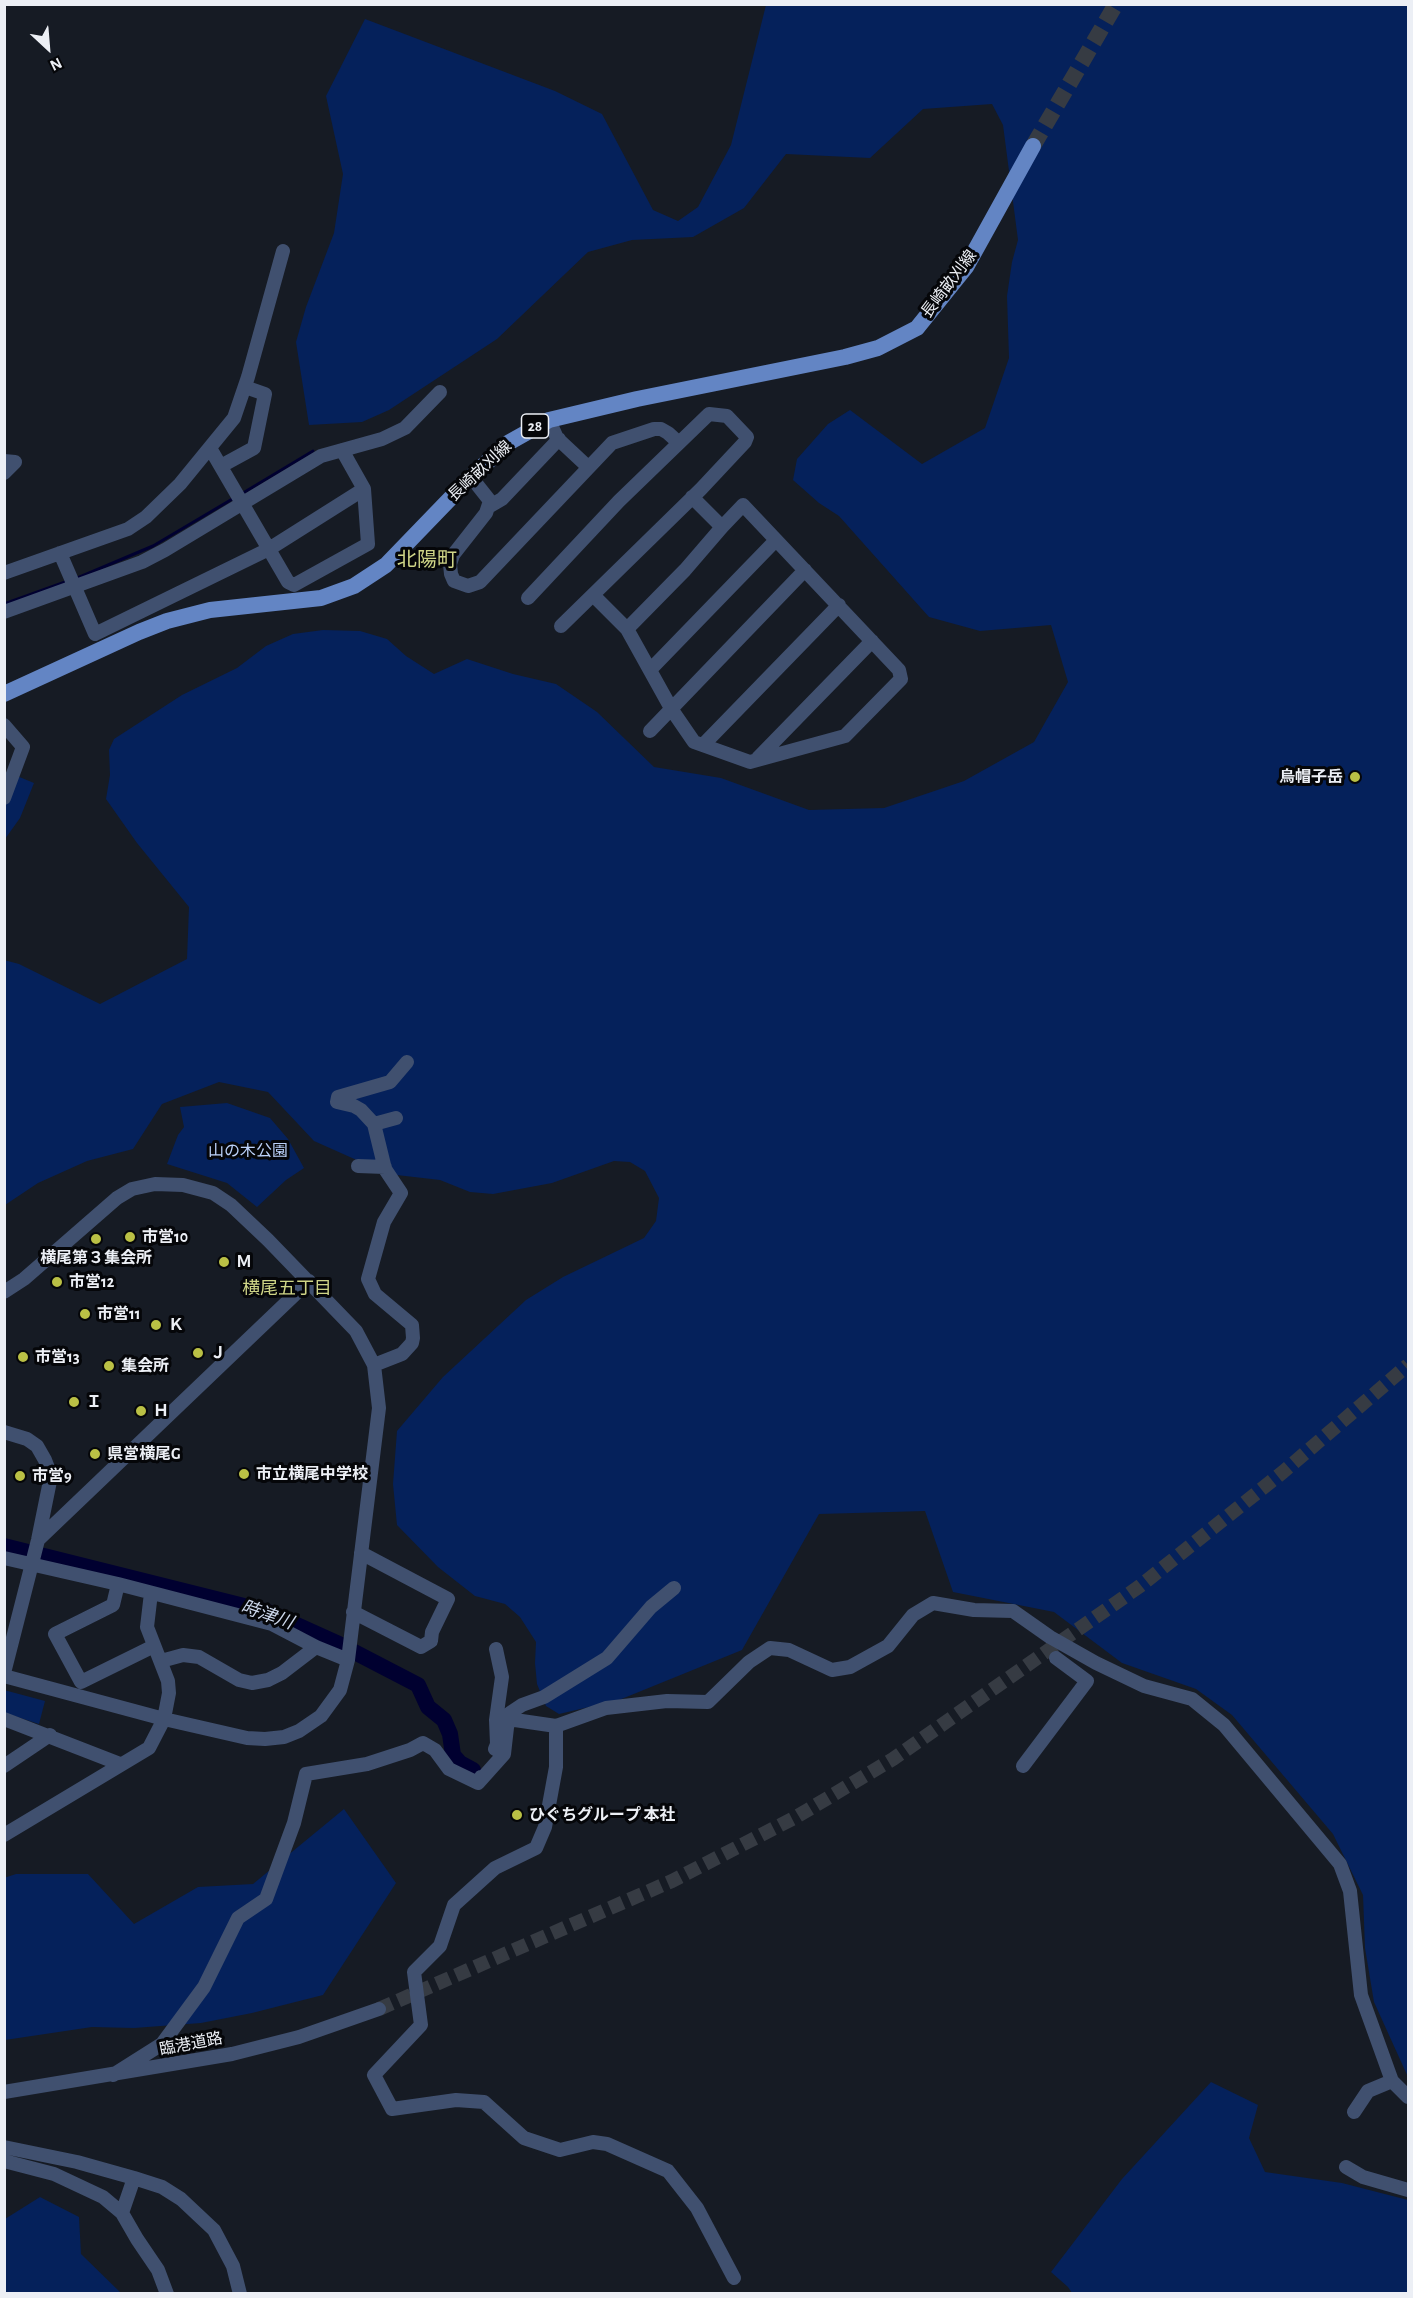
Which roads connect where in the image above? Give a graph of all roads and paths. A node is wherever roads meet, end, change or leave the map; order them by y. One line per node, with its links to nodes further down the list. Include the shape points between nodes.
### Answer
1 (1034, 146): 5 (main road, 長崎畝刈線 / 28, via 966,267 917,328 867,351)
2 (283, 251): 3 (street)
3 (245, 387): 8 (street, via 234,418); 11 (street, via 266,394 254,448)
4 (440, 392): 9 (street, via 405,428)
5 (549, 420): 6 (street); 14 (main road, 長崎畝刈線 / 28, via 508,443)
6 (560, 439): 12 (street); 18 (street, via 502,499)
7 (679, 443): 12 (street, via 661,429 654,429 612,443); 16 (street, via 709,414 727,416 747,437); 27 (street)
8 (210, 448): 11 (street); 22 (street, via 146,517 128,529)
9 (342, 450): 15 (street); 17 (street, via 321,456)
10 (4, 461): 13 (street, via 15,462)
11 (221, 466): 17 (street)
12 (588, 467): 18 (street, via 480,582 460,584 450,574 453,555)
13 (4, 473)
14 (471, 477): 18 (street, via 488,497); 34 (main road, 長崎畝刈線 / 28, via 386,565 354,586 321,598 210,610 167,621)
15 (364, 489): 21 (street); 21 (street, via 369,544 294,585 288,582)
16 (692, 497): 19 (street); 26 (street)
17 (240, 498): 21 (street); 25 (street, via 150,558)
18 (490, 506)
19 (722, 527): 20 (street, via 743,505); 31 (street)
20 (776, 540): 23 (street); 33 (street)
21 (269, 549): 25 (street, via 95,634)
22 (60, 553): 24 (street); 25 (street)
23 (805, 570): 28 (street); 35 (street)
24 (4, 573)
25 (72, 582): 29 (street)
26 (593, 596): 30 (street); 31 (street)
27 (528, 598)
28 (839, 605): 32 (street); 38 (street)
29 (4, 612)
30 (561, 626)
31 (627, 629): 33 (street)
32 (872, 641): 39 (street); 39 (street, via 899,670 901,679 845,736)
33 (650, 670): 35 (street)
34 (4, 694)
35 (672, 710): 37 (street); 38 (street, via 694,742)
36 (4, 725): 40 (street, via 23,747)
37 (650, 731)
38 (703, 745): 39 (street, via 750,762)
39 (757, 760)
40 (4, 798)
41 (407, 1062): 43 (street, via 390,1082 338,1097 337,1102 362,1110)
42 (396, 1118): 43 (street)
43 (374, 1124): 45 (street)
44 (358, 1166): 45 (street)
45 (384, 1167): 48 (street, via 401,1197 384,1222 368,1279 375,1294 412,1325 413,1338 402,1354)
46 (309, 1281): 47 (street, via 216,1195 183,1185 155,1184 117,1198); 48 (street, via 356,1331); 51 (street)
47 (4, 1292)
48 (374, 1365): 53 (street, via 379,1408)
49 (4, 1432): 50 (street, via 37,1446 51,1476)
50 (49, 1489): 51 (street, via 55,1499 66,1503); 52 (street)
51 (78, 1500): 52 (street)
52 (38, 1540): 55 (street)
53 (361, 1552): 59 (street); 59 (street, via 448,1599 431,1641 421,1647)
54 (4, 1558): 55 (street)
55 (32, 1565): 56 (street); 66 (street)
56 (118, 1584): 58 (street); 60 (street, via 113,1605 55,1634 81,1682)
57 (674, 1588): 69 (street, via 651,1607 607,1658 544,1697 522,1705)
58 (151, 1593): 60 (street, via 147,1627); 61 (street, via 272,1624)
59 (353, 1612): 64 (street)
60 (154, 1646): 65 (street)
61 (316, 1647): 64 (street); 65 (street, via 282,1673 252,1683 199,1658 183,1655)
62 (496, 1649): 75 (street, via 502,1677 497,1744)
63 (1056, 1658): 74 (street, via 1087,1681)
64 (348, 1660): 68 (street, via 340,1690 321,1716 284,1737 247,1738)
65 (161, 1662): 68 (street, via 169,1693)
66 (4, 1675): 68 (street)
67 (4, 1719): 71 (street)
68 (164, 1719): 72 (street, via 149,1748)
69 (508, 1719): 70 (street); 75 (street, via 504,1754)
70 (556, 1726): 79 (street, via 606,1708 667,1701 708,1702 749,1662 770,1648 789,1650 832,1670 850,1667 888,1646 913,1615 933,1603 1013,1611 1050,1637 1144,1686 1192,1699 1224,1725 1340,1864 1350,1891 1361,1995); 89 (street, via 556,1767 545,1827 536,1848 495,1868 454,1905 440,1946 414,1972 422,2025 374,2075 392,2109 456,2100 484,2102 524,2138 560,2150 593,2142 607,2144 668,2171 697,2208)
71 (50, 1735): 72 (street); 73 (street)
72 (120, 1764): 76 (street)
73 (4, 1766)
74 (1023, 1766)
75 (478, 1783): 78 (street, via 449,1769 435,1749 423,1743 367,1764 306,1774 294,1823 266,1899 238,1918 204,1987 162,2044)
76 (4, 1835)
77 (379, 2008): 78 (street, 臨港道路, via 299,2037 232,2054)
78 (113, 2075): 80 (street, 臨港道路)
79 (1392, 2081): 81 (street); 82 (street, via 1368,2091)
80 (4, 2092)
81 (1408, 2097)
82 (1354, 2112)
83 (4, 2147): 86 (street)
84 (4, 2161): 88 (street, via 54,2174 103,2197)
85 (1346, 2167): 87 (street, via 1363,2177)
86 (134, 2178): 88 (street); 91 (street, via 162,2187 181,2199 214,2230 234,2266)
87 (1408, 2190)
88 (122, 2213): 90 (street, via 158,2270)
89 (734, 2278)
90 (167, 2294)
91 (240, 2294)

